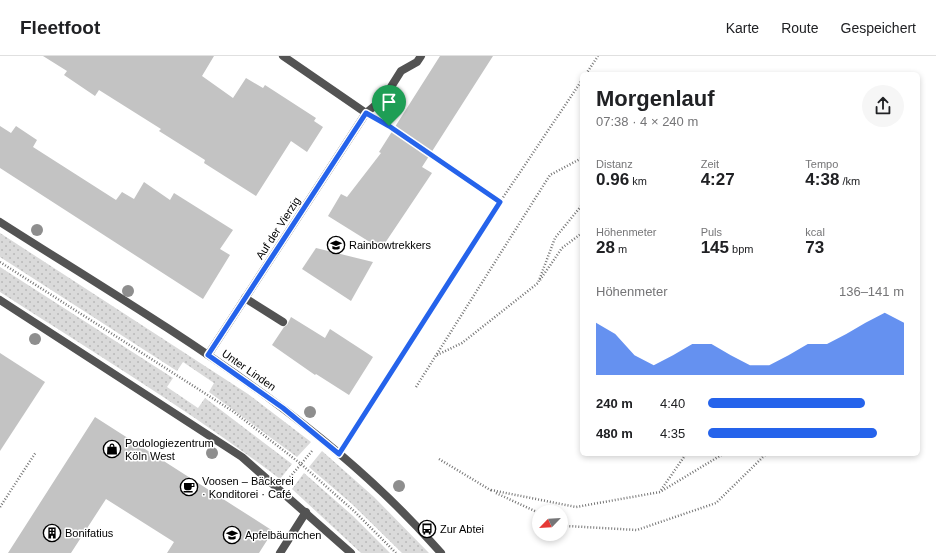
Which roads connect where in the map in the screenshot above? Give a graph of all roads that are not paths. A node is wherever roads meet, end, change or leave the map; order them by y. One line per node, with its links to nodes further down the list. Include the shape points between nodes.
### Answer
1 (283, 56): 3 (street)
2 (420, 56): 3 (street, Auf der Vierzig, via 417,62 401,71 384,98)
3 (366, 113): 5 (street, Auf der Vierzig)
4 (0, 222): 8 (street, Unter Linden)
5 (246, 298): 7 (street); 8 (street, Auf der Vierzig)
6 (0, 300): 9 (street, via 242,457)
7 (283, 322)
8 (208, 355): 12 (street, Unter Linden, via 322,439 414,522)
9 (306, 512): 10 (street); 11 (street)
10 (280, 553)
11 (351, 553)
12 (441, 553)

